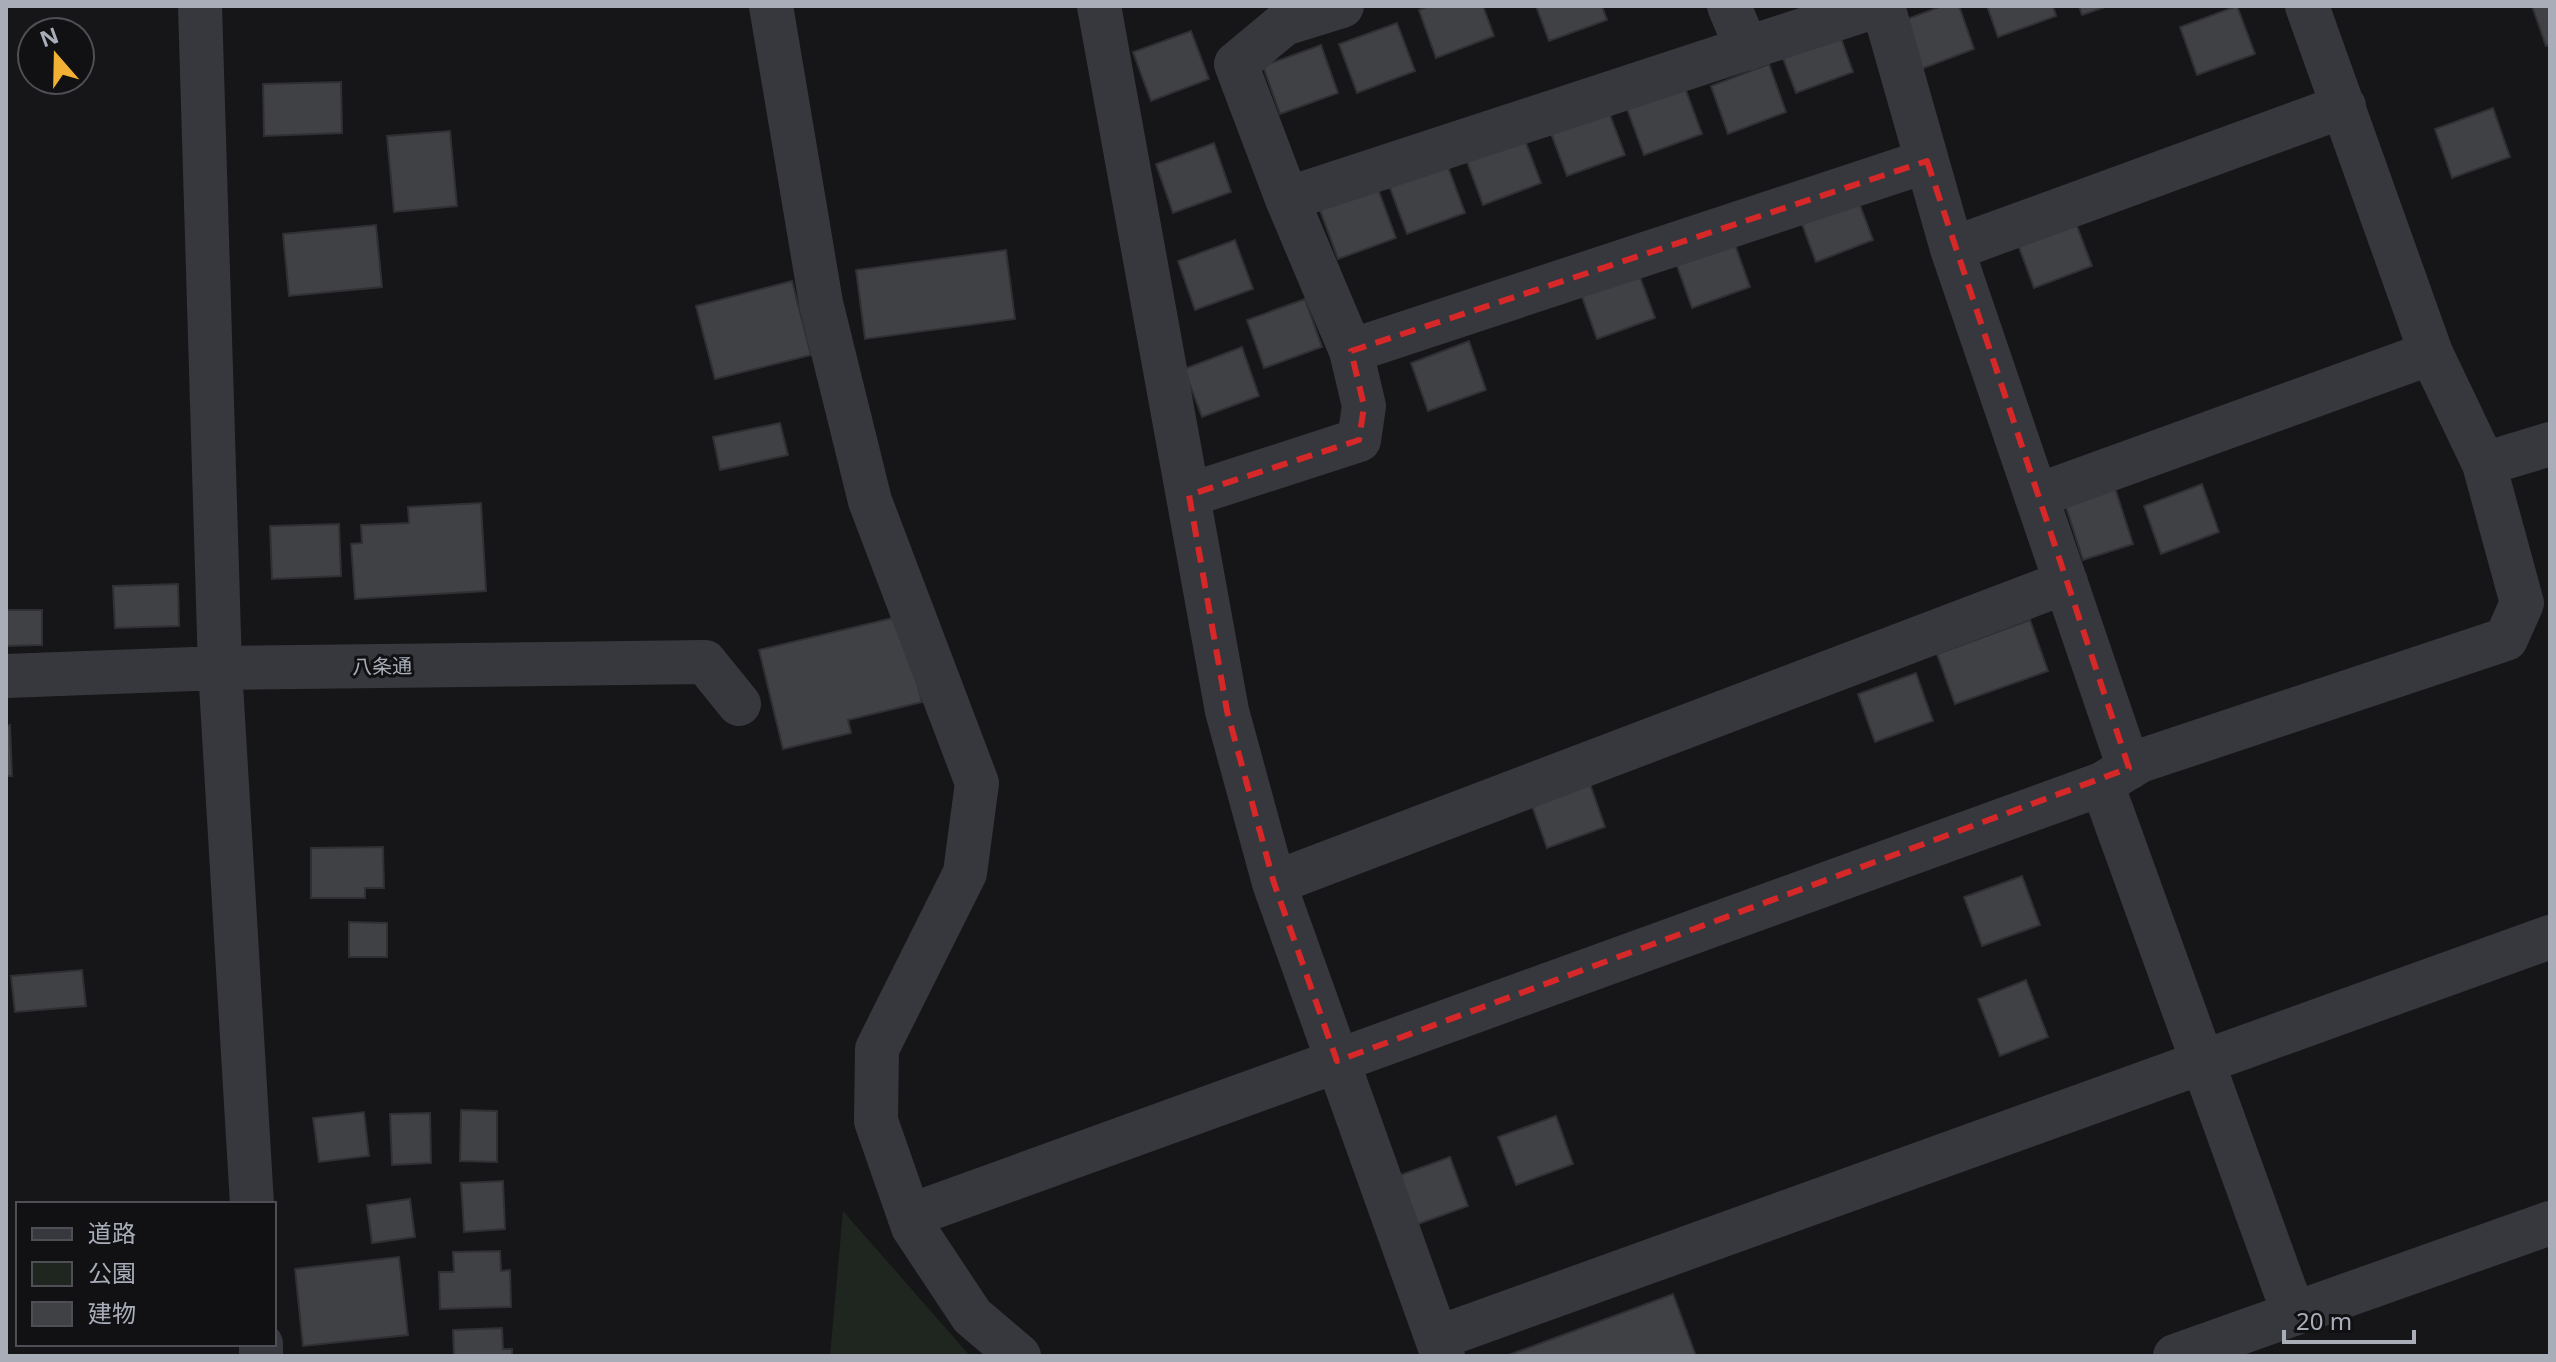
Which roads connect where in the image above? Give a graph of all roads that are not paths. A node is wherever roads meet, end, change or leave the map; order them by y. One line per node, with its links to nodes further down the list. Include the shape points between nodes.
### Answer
1 (200, 6): 21 (street)
2 (771, 6): 30 (street, via 821,303 870,501 977,783 965,873 877,1049 876,1121)
3 (1099, 6): 18 (street)
4 (1342, 6): 12 (street, via 1284,24 1236,64)
5 (1729, 6): 9 (street)
6 (1876, 6): 9 (street)
7 (1883, 6): 11 (street)
8 (2307, 6): 10 (street)
9 (1747, 49): 12 (street)
10 (2344, 106): 13 (street); 15 (street)
11 (1927, 161): 13 (street); 14 (street)
12 (1287, 199): 14 (street)
13 (1952, 249): 19 (street)
14 (1351, 351): 18 (street, via 1364,406 1359,440)
15 (2431, 353): 17 (street); 19 (street)
16 (2550, 444): 17 (street)
17 (2484, 464): 24 (street, via 2522,603 2506,639 2140,761)
18 (1189, 495): 25 (street, via 1227,711)
19 (2036, 496): 20 (street)
20 (2066, 582): 24 (street); 25 (street)
21 (220, 668): 22 (street, 八条通); 23 (street, 八条通, via 705,662); 29 (street)
22 (6, 676)
23 (739, 704)
24 (2116, 776): 27 (street); 28 (street)
25 (1274, 883): 27 (street)
26 (2550, 937): 28 (street)
27 (1337, 1061): 30 (street); 33 (street)
28 (2203, 1061): 32 (street); 33 (street)
29 (252, 1202)
30 (909, 1216): 34 (street, via 972,1316)
31 (2550, 1223): 32 (street)
32 (2293, 1312): 35 (street)
33 (1440, 1347)
34 (1019, 1356)
35 (2175, 1356)

